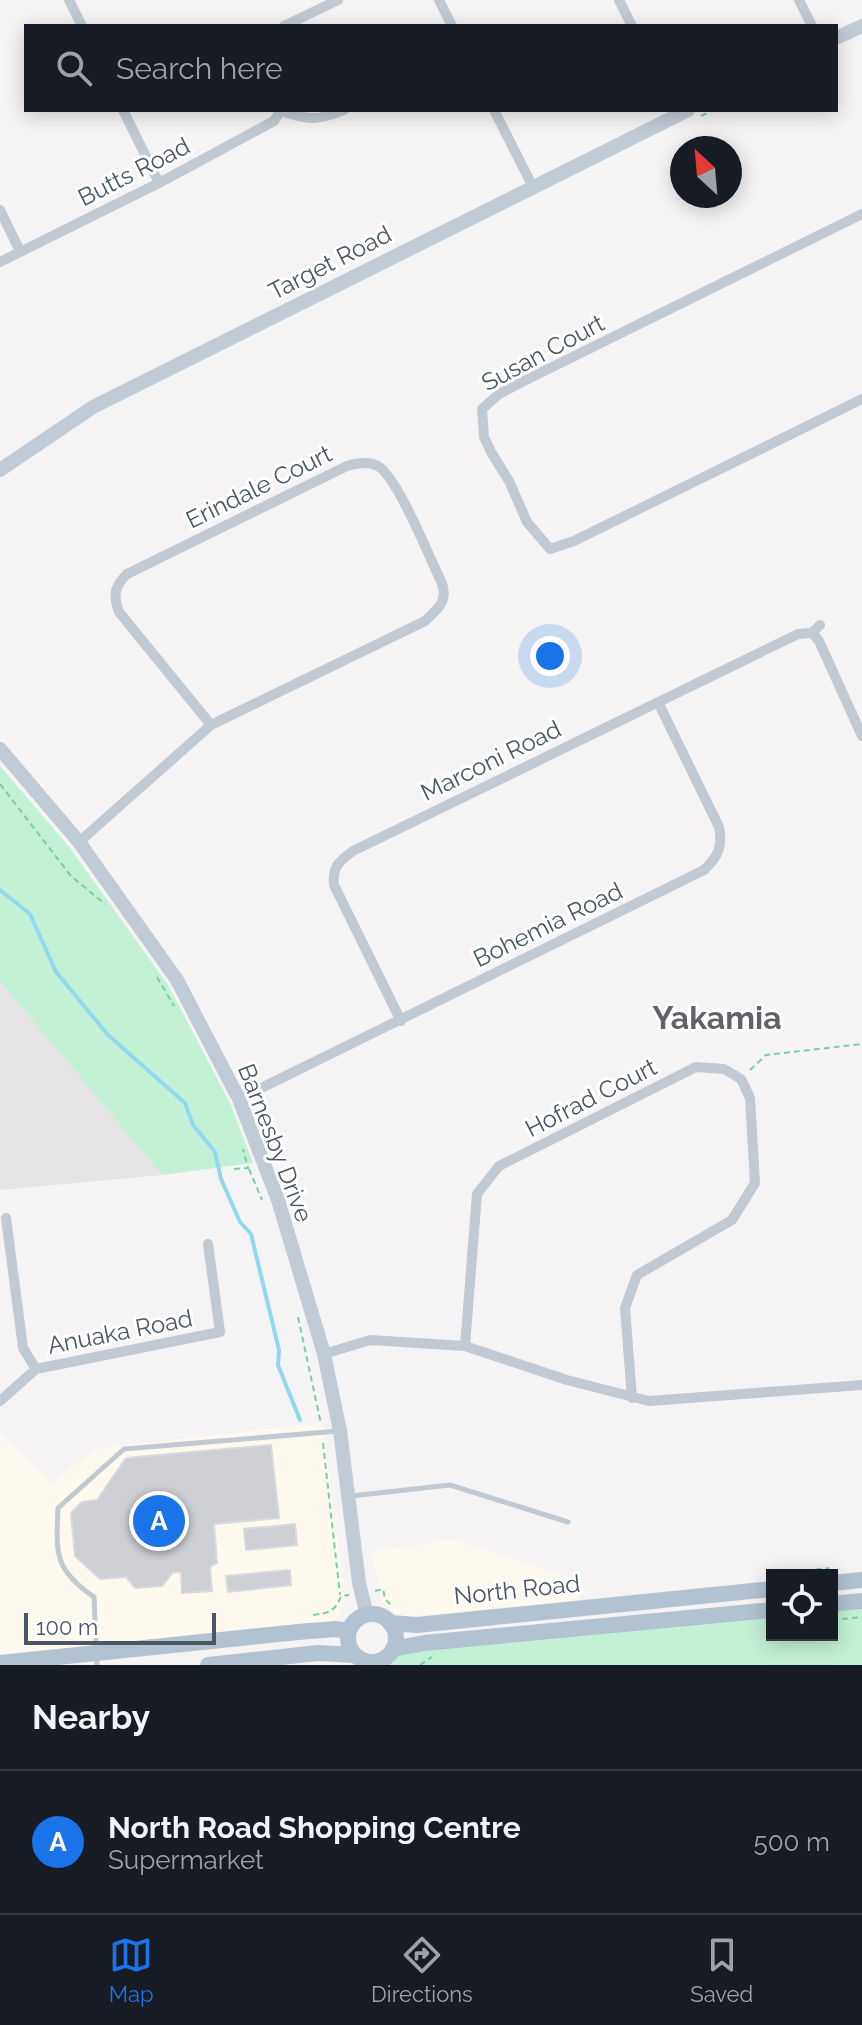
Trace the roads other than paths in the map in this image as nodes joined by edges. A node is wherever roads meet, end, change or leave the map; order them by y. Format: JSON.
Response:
{"nodes":[{"id":1,"x":69,"y":0,"type":"edge"},
{"id":2,"x":338,"y":0,"type":"edge"},
{"id":3,"x":439,"y":0,"type":"edge"},
{"id":4,"x":619,"y":0,"type":"edge"},
{"id":5,"x":799,"y":0,"type":"edge"},
{"id":6,"x":81,"y":24,"type":"edge"},
{"id":7,"x":288,"y":24,"type":"edge"},
{"id":8,"x":451,"y":24,"type":"edge"},
{"id":9,"x":631,"y":24,"type":"edge"},
{"id":10,"x":811,"y":24,"type":"edge"},
{"id":11,"x":862,"y":26,"type":"edge"},
{"id":12,"x":838,"y":37,"type":"edge"},
{"id":13,"x":124,"y":112,"type":"edge"},
{"id":14,"x":280,"y":112,"type":"edge"},
{"id":15,"x":286,"y":112,"type":"edge"},
{"id":16,"x":340,"y":112,"type":"edge"},
{"id":17,"x":495,"y":112,"type":"edge"},
{"id":18,"x":680,"y":112,"type":"edge"},
{"id":19,"x":159,"y":183,"type":"junction"},
{"id":20,"x":533,"y":187,"type":"junction"},
{"id":21,"x":0,"y":210,"type":"edge"},
{"id":22,"x":862,"y":214,"type":"edge"},
{"id":23,"x":20,"y":251,"type":"junction"},
{"id":24,"x":0,"y":262,"type":"edge"},
{"id":25,"x":862,"y":399,"type":"edge"},
{"id":26,"x":0,"y":470,"type":"edge"},
{"id":27,"x":658,"y":702,"type":"junction"},
{"id":28,"x":211,"y":725,"type":"junction"},
{"id":29,"x":862,"y":736,"type":"edge"},
{"id":30,"x":0,"y":749,"type":"edge"},
{"id":31,"x":79,"y":842,"type":"junction"},
{"id":32,"x":401,"y":1021,"type":"junction"},
{"id":33,"x":239,"y":1099,"type":"junction"},
{"id":34,"x":6,"y":1218,"type":"dead end"},
{"id":35,"x":208,"y":1244,"type":"dead end"},
{"id":36,"x":465,"y":1346,"type":"junction"},
{"id":37,"x":324,"y":1354,"type":"junction"},
{"id":38,"x":36,"y":1369,"type":"junction"},
{"id":39,"x":862,"y":1385,"type":"edge"},
{"id":40,"x":632,"y":1398,"type":"junction"},
{"id":41,"x":0,"y":1401,"type":"edge"},
{"id":42,"x":340,"y":1431,"type":"junction"},
{"id":43,"x":350,"y":1496,"type":"junction"},
{"id":44,"x":568,"y":1522,"type":"dead end"},
{"id":45,"x":838,"y":1577,"type":"edge"},
{"id":46,"x":862,"y":1580,"type":"edge"},
{"id":47,"x":766,"y":1583,"type":"edge"},
{"id":48,"x":650,"y":1600,"type":"junction"},
{"id":49,"x":862,"y":1601,"type":"edge"},
{"id":50,"x":838,"y":1603,"type":"edge"},
{"id":51,"x":766,"y":1611,"type":"edge"},
{"id":52,"x":367,"y":1615,"type":"junction"},
{"id":53,"x":391,"y":1615,"type":"junction"},
{"id":54,"x":652,"y":1622,"type":"junction"},
{"id":55,"x":349,"y":1631,"type":"junction"},
{"id":56,"x":249,"y":1637,"type":"junction"},
{"id":57,"x":393,"y":1649,"type":"junction"},
{"id":58,"x":355,"y":1655,"type":"junction"},
{"id":59,"x":97,"y":1659,"type":"edge"},
{"id":60,"x":251,"y":1661,"type":"junction"},
{"id":61,"x":0,"y":1663,"type":"edge"},
{"id":62,"x":376,"y":1664,"type":"edge"},
{"id":63,"x":208,"y":1665,"type":"edge"}],
"edges":[{"from":1,"to":6,"type":"street"},
{"from":2,"to":7,"type":"street"},
{"from":3,"to":8,"type":"street"},
{"from":4,"to":9,"type":"street"},
{"from":5,"to":10,"type":"street"},
{"from":11,"to":12,"type":"street"},
{"from":13,"to":19,"type":"street"},
{"from":14,"to":19,"type":"street","name":"Butts Road"},
{"from":15,"to":16,"type":"street","name":"Butts Road"},
{"from":17,"to":20,"type":"street"},
{"from":18,"to":20,"type":"street","name":"Target Road"},
{"from":19,"to":23,"type":"street","name":"Butts Road"},
{"from":20,"to":26,"type":"street","name":"Target Road"},
{"from":21,"to":23,"type":"street"},
{"from":22,"to":25,"type":"street","name":"Susan Court"},
{"from":23,"to":24,"type":"street","name":"Butts Road"},
{"from":27,"to":29,"type":"street","name":"Marconi Road"},
{"from":27,"to":32,"type":"street","name":"Bohemia Road"},
{"from":27,"to":32,"type":"street","name":"Marconi Road"},
{"from":28,"to":28,"type":"street","name":"Erindale Court"},
{"from":28,"to":31,"type":"street","name":"Erindale Court"},
{"from":30,"to":31,"type":"street","name":"Barnesby Drive"},
{"from":31,"to":33,"type":"street","name":"Barnesby Drive"},
{"from":32,"to":33,"type":"street","name":"Bohemia Road"},
{"from":33,"to":37,"type":"street","name":"Barnesby Drive"},
{"from":34,"to":38,"type":"street"},
{"from":35,"to":38,"type":"street","name":"Anuaka Road"},
{"from":36,"to":37,"type":"street"},
{"from":36,"to":40,"type":"street"},
{"from":36,"to":40,"type":"street","name":"Hofrad Court"},
{"from":37,"to":42,"type":"street","name":"Barnesby Drive"},
{"from":38,"to":41,"type":"street","name":"Anuaka Road"},
{"from":39,"to":40,"type":"street"},
{"from":42,"to":43,"type":"street","name":"Barnesby Drive"},
{"from":42,"to":59,"type":"lane"},
{"from":43,"to":44,"type":"lane"},
{"from":43,"to":52,"type":"street","name":"Barnesby Drive"},
{"from":45,"to":46,"type":"main road"},
{"from":47,"to":48,"type":"main road","name":"North Road"},
{"from":48,"to":53,"type":"main road","name":"North Road"},
{"from":48,"to":54,"type":"street"},
{"from":49,"to":50,"type":"main road"},
{"from":51,"to":54,"type":"main road","name":"North Road"},
{"from":52,"to":53,"type":"main road"},
{"from":52,"to":55,"type":"main road"},
{"from":53,"to":57,"type":"main road"},
{"from":54,"to":57,"type":"main road","name":"North Road"},
{"from":55,"to":56,"type":"main road"},
{"from":55,"to":58,"type":"main road"},
{"from":56,"to":59,"type":"main road"},
{"from":56,"to":60,"type":"lane"},
{"from":57,"to":62,"type":"main road"},
{"from":58,"to":60,"type":"main road"},
{"from":58,"to":62,"type":"main road"},
{"from":59,"to":61,"type":"main road"},
{"from":60,"to":63,"type":"main road"}]}
